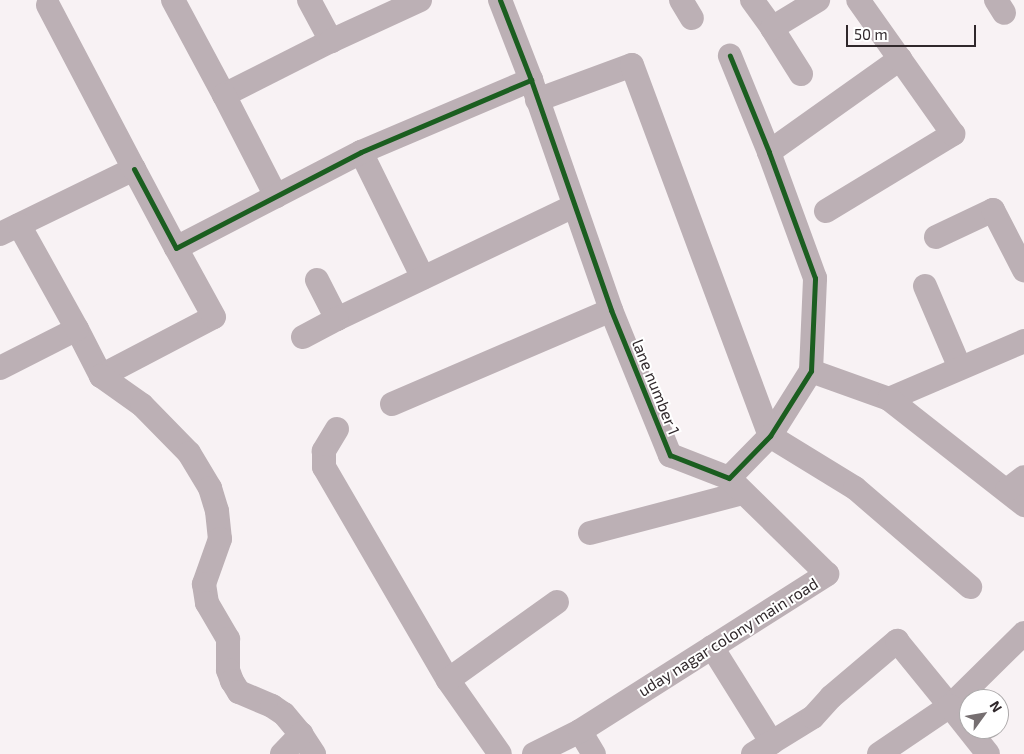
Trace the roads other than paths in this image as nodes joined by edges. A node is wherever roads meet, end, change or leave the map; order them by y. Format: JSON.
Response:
{"nodes":[{"id":1,"x":173,"y":0,"type":"edge"},
{"id":2,"x":309,"y":0,"type":"edge"},
{"id":3,"x":420,"y":0,"type":"edge"},
{"id":4,"x":500,"y":0,"type":"edge"},
{"id":5,"x":752,"y":0,"type":"edge"},
{"id":6,"x":818,"y":0,"type":"edge"},
{"id":7,"x":858,"y":0,"type":"edge"},
{"id":8,"x":51,"y":2,"type":"edge"},
{"id":9,"x":772,"y":28,"type":"junction"},
{"id":10,"x":331,"y":40,"type":"junction"},
{"id":11,"x":730,"y":56,"type":"dead end"},
{"id":12,"x":900,"y":59,"type":"junction"},
{"id":13,"x":801,"y":74,"type":"dead end"},
{"id":14,"x":534,"y":90,"type":"junction"},
{"id":15,"x":224,"y":95,"type":"junction"},
{"id":16,"x":361,"y":152,"type":"junction"},
{"id":17,"x":769,"y":152,"type":"junction"},
{"id":18,"x":134,"y":170,"type":"junction"},
{"id":19,"x":276,"y":196,"type":"junction"},
{"id":20,"x":574,"y":206,"type":"junction"},
{"id":21,"x":826,"y":211,"type":"dead end"},
{"id":22,"x":10,"y":230,"type":"edge"},
{"id":23,"x":936,"y":237,"type":"dead end"},
{"id":24,"x":176,"y":248,"type":"junction"},
{"id":25,"x":1024,"y":270,"type":"edge"},
{"id":26,"x":423,"y":278,"type":"junction"},
{"id":27,"x":317,"y":280,"type":"dead end"},
{"id":28,"x":925,"y":286,"type":"dead end"},
{"id":29,"x":611,"y":310,"type":"junction"},
{"id":30,"x":337,"y":319,"type":"junction"},
{"id":31,"x":77,"y":329,"type":"junction"},
{"id":32,"x":303,"y":337,"type":"dead end"},
{"id":33,"x":1024,"y":341,"type":"edge"},
{"id":34,"x":0,"y":368,"type":"edge"},
{"id":35,"x":960,"y":368,"type":"junction"},
{"id":36,"x":811,"y":371,"type":"junction"},
{"id":37,"x":101,"y":376,"type":"junction"},
{"id":38,"x":889,"y":399,"type":"junction"},
{"id":39,"x":392,"y":404,"type":"dead end"},
{"id":40,"x":337,"y":429,"type":"dead end"},
{"id":41,"x":770,"y":436,"type":"junction"},
{"id":42,"x":736,"y":485,"type":"junction"},
{"id":43,"x":1018,"y":491,"type":"edge"},
{"id":44,"x":590,"y":533,"type":"dead end"},
{"id":45,"x":970,"y":587,"type":"dead end"},
{"id":46,"x":557,"y":602,"type":"dead end"},
{"id":47,"x":1024,"y":633,"type":"edge"},
{"id":48,"x":712,"y":647,"type":"junction"},
{"id":49,"x":448,"y":680,"type":"junction"},
{"id":50,"x":950,"y":706,"type":"junction"},
{"id":51,"x":580,"y":730,"type":"junction"},
{"id":52,"x":301,"y":734,"type":"junction"},
{"id":53,"x":762,"y":748,"type":"edge"},
{"id":54,"x":282,"y":754,"type":"edge"},
{"id":55,"x":314,"y":754,"type":"edge"},
{"id":56,"x":500,"y":754,"type":"edge"},
{"id":57,"x":534,"y":754,"type":"edge"},
{"id":58,"x":594,"y":754,"type":"edge"},
{"id":59,"x":879,"y":754,"type":"edge"},
{"id":60,"x":988,"y":754,"type":"edge"}],
"edges":[{"from":1,"to":15,"type":"street"},
{"from":2,"to":10,"type":"street"},
{"from":3,"to":10,"type":"street"},
{"from":4,"to":14,"type":"street","name":"lane number 1"},
{"from":5,"to":9,"type":"street"},
{"from":6,"to":9,"type":"street"},
{"from":7,"to":12,"type":"street"},
{"from":8,"to":18,"type":"street"},
{"from":9,"to":13,"type":"street"},
{"from":10,"to":15,"type":"street"},
{"from":11,"to":17,"type":"street"},
{"from":12,"to":17,"type":"street"},
{"from":12,"to":21,"type":"street"},
{"from":14,"to":16,"type":"street"},
{"from":14,"to":20,"type":"street","name":"lane number 1"},
{"from":14,"to":41,"type":"street"},
{"from":15,"to":19,"type":"street"},
{"from":16,"to":19,"type":"street"},
{"from":16,"to":26,"type":"street"},
{"from":17,"to":36,"type":"street"},
{"from":18,"to":22,"type":"street"},
{"from":18,"to":24,"type":"street"},
{"from":19,"to":24,"type":"street"},
{"from":20,"to":26,"type":"street"},
{"from":20,"to":29,"type":"street","name":"lane number 1"},
{"from":22,"to":31,"type":"street"},
{"from":23,"to":25,"type":"street"},
{"from":24,"to":37,"type":"street"},
{"from":26,"to":30,"type":"street"},
{"from":27,"to":30,"type":"street"},
{"from":28,"to":35,"type":"street"},
{"from":29,"to":39,"type":"street"},
{"from":29,"to":42,"type":"street","name":"lane number 1"},
{"from":30,"to":32,"type":"street"},
{"from":31,"to":34,"type":"street"},
{"from":31,"to":37,"type":"street"},
{"from":33,"to":35,"type":"street"},
{"from":35,"to":38,"type":"street"},
{"from":36,"to":38,"type":"street"},
{"from":36,"to":41,"type":"street"},
{"from":37,"to":52,"type":"street"},
{"from":38,"to":43,"type":"street"},
{"from":40,"to":49,"type":"street"},
{"from":41,"to":42,"type":"street"},
{"from":41,"to":45,"type":"street"},
{"from":42,"to":44,"type":"street"},
{"from":42,"to":48,"type":"street","name":"uday nagar colony main road"},
{"from":46,"to":49,"type":"street"},
{"from":47,"to":50,"type":"street"},
{"from":48,"to":51,"type":"street","name":"uday nagar colony main road"},
{"from":48,"to":53,"type":"street"},
{"from":49,"to":56,"type":"street"},
{"from":50,"to":53,"type":"street"},
{"from":50,"to":59,"type":"street"},
{"from":50,"to":60,"type":"street"},
{"from":51,"to":57,"type":"street","name":"uday nagar colony main road"},
{"from":51,"to":58,"type":"street"},
{"from":52,"to":54,"type":"street"},
{"from":52,"to":55,"type":"street"}]}
